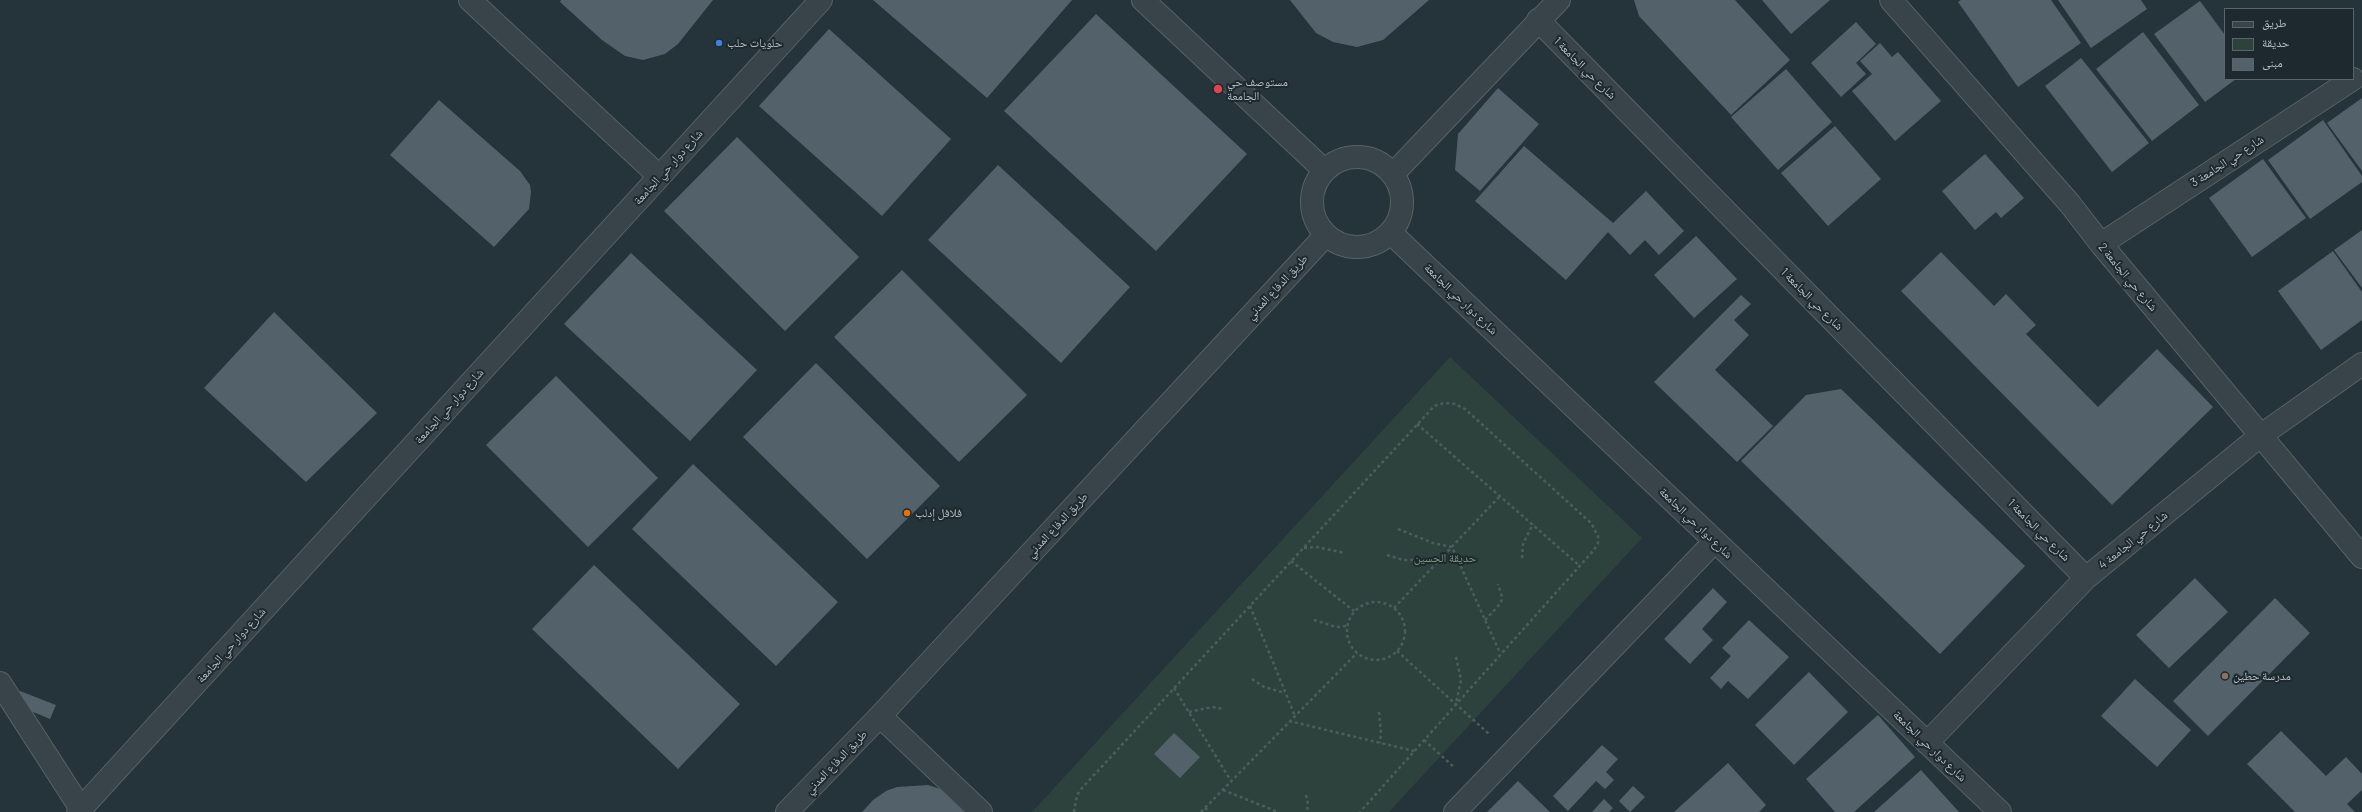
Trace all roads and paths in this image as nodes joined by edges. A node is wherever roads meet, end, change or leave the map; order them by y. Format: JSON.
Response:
{"nodes":[{"id":1,"x":470,"y":0,"type":"edge"},
{"id":2,"x":820,"y":0,"type":"edge"},
{"id":3,"x":1143,"y":0,"type":"edge"},
{"id":4,"x":1558,"y":0,"type":"edge"},
{"id":5,"x":1891,"y":0,"type":"edge"},
{"id":6,"x":1538,"y":20,"type":"junction"},
{"id":7,"x":2351,"y":80,"type":"edge"},
{"id":8,"x":1324,"y":170,"type":"junction"},
{"id":9,"x":1394,"y":173,"type":"junction"},
{"id":10,"x":659,"y":176,"type":"junction"},
{"id":11,"x":1391,"y":233,"type":"junction"},
{"id":12,"x":1325,"y":236,"type":"junction"},
{"id":13,"x":2101,"y":244,"type":"junction"},
{"id":14,"x":2362,"y":364,"type":"edge"},
{"id":15,"x":1417,"y":424,"type":"junction"},
{"id":16,"x":2260,"y":436,"type":"junction"},
{"id":17,"x":1500,"y":496,"type":"junction"},
{"id":18,"x":1533,"y":524,"type":"junction"},
{"id":19,"x":1398,"y":529,"type":"dead end"},
{"id":20,"x":1715,"y":541,"type":"junction"},
{"id":21,"x":1452,"y":547,"type":"junction"},
{"id":22,"x":1303,"y":548,"type":"junction"},
{"id":23,"x":1345,"y":553,"type":"dead end"},
{"id":24,"x":1388,"y":555,"type":"dead end"},
{"id":25,"x":2362,"y":557,"type":"edge"},
{"id":26,"x":1522,"y":558,"type":"dead end"},
{"id":27,"x":1439,"y":560,"type":"junction"},
{"id":28,"x":1291,"y":561,"type":"junction"},
{"id":29,"x":1580,"y":566,"type":"junction"},
{"id":30,"x":2086,"y":578,"type":"junction"},
{"id":31,"x":1498,"y":584,"type":"dead end"},
{"id":32,"x":1250,"y":606,"type":"junction"},
{"id":33,"x":1394,"y":608,"type":"junction"},
{"id":34,"x":1354,"y":611,"type":"junction"},
{"id":35,"x":1314,"y":620,"type":"dead end"},
{"id":36,"x":1485,"y":620,"type":"junction"},
{"id":37,"x":1347,"y":626,"type":"junction"},
{"id":38,"x":1397,"y":651,"type":"junction"},
{"id":39,"x":1357,"y":653,"type":"junction"},
{"id":40,"x":1500,"y":653,"type":"junction"},
{"id":41,"x":1456,"y":657,"type":"dead end"},
{"id":42,"x":1252,"y":679,"type":"dead end"},
{"id":43,"x":0,"y":683,"type":"edge"},
{"id":44,"x":1174,"y":688,"type":"junction"},
{"id":45,"x":1285,"y":693,"type":"junction"},
{"id":46,"x":1456,"y":704,"type":"junction"},
{"id":47,"x":1224,"y":709,"type":"dead end"},
{"id":48,"x":1189,"y":712,"type":"junction"},
{"id":49,"x":1379,"y":712,"type":"dead end"},
{"id":50,"x":880,"y":716,"type":"junction"},
{"id":51,"x":1295,"y":716,"type":"junction"},
{"id":52,"x":1289,"y":721,"type":"junction"},
{"id":53,"x":1424,"y":740,"type":"junction"},
{"id":54,"x":1380,"y":743,"type":"junction"},
{"id":55,"x":1927,"y":743,"type":"junction"},
{"id":56,"x":1414,"y":751,"type":"junction"},
{"id":57,"x":1511,"y":753,"type":"junction"},
{"id":58,"x":1231,"y":781,"type":"junction"},
{"id":59,"x":1478,"y":788,"type":"junction"},
{"id":60,"x":1223,"y":790,"type":"junction"},
{"id":61,"x":1306,"y":795,"type":"dead end"},
{"id":62,"x":1205,"y":808,"type":"junction"},
{"id":63,"x":81,"y":811,"type":"edge"},
{"id":64,"x":787,"y":812,"type":"edge"},
{"id":65,"x":981,"y":812,"type":"edge"},
{"id":66,"x":1074,"y":812,"type":"edge"},
{"id":67,"x":1201,"y":812,"type":"edge"},
{"id":68,"x":1210,"y":812,"type":"edge"},
{"id":69,"x":1278,"y":812,"type":"edge"},
{"id":70,"x":1307,"y":812,"type":"edge"},
{"id":71,"x":1360,"y":812,"type":"edge"},
{"id":72,"x":1455,"y":812,"type":"edge"},
{"id":73,"x":2000,"y":812,"type":"edge"}],
"edges":[{"from":1,"to":10,"type":"street"},
{"from":2,"to":10,"type":"street","name":"شارع دوار حي الجامعة"},
{"from":3,"to":8,"type":"street"},
{"from":4,"to":6,"type":"street"},
{"from":5,"to":13,"type":"street","name":"شارع حي الجامعة 2"},
{"from":6,"to":9,"type":"street"},
{"from":6,"to":30,"type":"street","name":"شارع حي الجامعة 1"},
{"from":7,"to":13,"type":"street","name":"شارع حي الجامعة 3"},
{"from":8,"to":9,"type":"street"},
{"from":8,"to":12,"type":"street"},
{"from":9,"to":11,"type":"street"},
{"from":10,"to":63,"type":"street","name":"شارع دوار حي الجامعة"},
{"from":11,"to":12,"type":"street"},
{"from":11,"to":20,"type":"street","name":"شارع دوار حي الجامعة"},
{"from":12,"to":50,"type":"street","name":"طريق الدفاع المدني"},
{"from":13,"to":16,"type":"street","name":"شارع حي الجامعة 2"},
{"from":14,"to":16,"type":"street","name":"شارع حي الجامعة 4"},
{"from":15,"to":17,"type":"path"},
{"from":15,"to":22,"type":"path"},
{"from":15,"to":29,"type":"path"},
{"from":16,"to":25,"type":"street","name":"شارع حي الجامعة 2"},
{"from":16,"to":30,"type":"street","name":"شارع حي الجامعة 4"},
{"from":17,"to":18,"type":"path"},
{"from":17,"to":21,"type":"path"},
{"from":18,"to":26,"type":"path"},
{"from":18,"to":29,"type":"path"},
{"from":19,"to":21,"type":"path"},
{"from":20,"to":55,"type":"street","name":"شارع دوار حي الجامعة"},
{"from":20,"to":57,"type":"street"},
{"from":21,"to":27,"type":"path"},
{"from":21,"to":36,"type":"path"},
{"from":22,"to":23,"type":"path"},
{"from":22,"to":28,"type":"path"},
{"from":24,"to":27,"type":"path"},
{"from":27,"to":33,"type":"path"},
{"from":28,"to":32,"type":"path"},
{"from":28,"to":34,"type":"path"},
{"from":29,"to":40,"type":"path"},
{"from":30,"to":55,"type":"street","name":"شارع حي الجامعة 4"},
{"from":31,"to":36,"type":"path"},
{"from":32,"to":44,"type":"path"},
{"from":32,"to":45,"type":"path"},
{"from":33,"to":34,"type":"path"},
{"from":33,"to":38,"type":"path"},
{"from":34,"to":37,"type":"path"},
{"from":35,"to":37,"type":"path"},
{"from":36,"to":40,"type":"path"},
{"from":37,"to":39,"type":"path"},
{"from":38,"to":39,"type":"path"},
{"from":38,"to":46,"type":"path"},
{"from":39,"to":51,"type":"path"},
{"from":40,"to":46,"type":"path"},
{"from":41,"to":46,"type":"path"},
{"from":42,"to":45,"type":"path"},
{"from":43,"to":63,"type":"street"},
{"from":44,"to":48,"type":"path"},
{"from":44,"to":66,"type":"path"},
{"from":45,"to":51,"type":"path"},
{"from":46,"to":53,"type":"path"},
{"from":46,"to":57,"type":"path"},
{"from":47,"to":48,"type":"path"},
{"from":48,"to":58,"type":"path"},
{"from":49,"to":54,"type":"path"},
{"from":50,"to":64,"type":"street","name":"طريق الدفاع المدني"},
{"from":50,"to":65,"type":"street"},
{"from":51,"to":52,"type":"path"},
{"from":52,"to":54,"type":"path"},
{"from":52,"to":58,"type":"path"},
{"from":53,"to":56,"type":"path"},
{"from":53,"to":59,"type":"path"},
{"from":54,"to":56,"type":"path"},
{"from":55,"to":73,"type":"street","name":"شارع دوار حي الجامعة"},
{"from":56,"to":71,"type":"path"},
{"from":57,"to":59,"type":"street"},
{"from":58,"to":60,"type":"path"},
{"from":59,"to":72,"type":"street"},
{"from":60,"to":62,"type":"path"},
{"from":60,"to":69,"type":"path"},
{"from":61,"to":70,"type":"path"},
{"from":62,"to":67,"type":"path"},
{"from":62,"to":68,"type":"path"}]}
